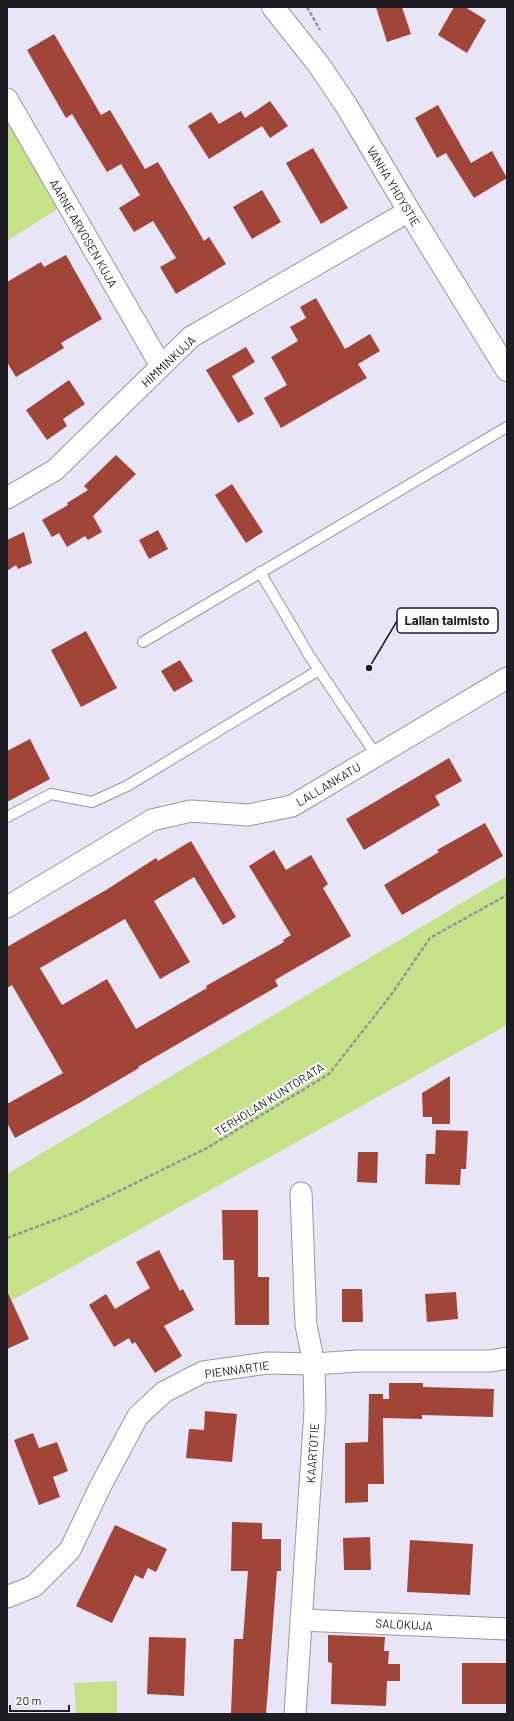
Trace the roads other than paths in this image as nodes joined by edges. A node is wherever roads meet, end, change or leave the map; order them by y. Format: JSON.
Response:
{"nodes":[{"id":1,"x":273,"y":7,"type":"edge"},
{"id":2,"x":7,"y":99,"type":"edge"},
{"id":3,"x":409,"y":211,"type":"junction"},
{"id":4,"x":161,"y":366,"type":"junction"},
{"id":5,"x":507,"y":370,"type":"edge"},
{"id":6,"x":507,"y":427,"type":"edge"},
{"id":7,"x":7,"y":498,"type":"edge"},
{"id":8,"x":260,"y":572,"type":"junction"},
{"id":9,"x":143,"y":642,"type":"dead end"},
{"id":10,"x":319,"y":670,"type":"junction"},
{"id":11,"x":507,"y":678,"type":"edge"},
{"id":12,"x":376,"y":755,"type":"junction"},
{"id":13,"x":7,"y":817,"type":"edge"},
{"id":14,"x":7,"y":907,"type":"edge"},
{"id":15,"x":301,"y":1193,"type":"dead end"},
{"id":16,"x":507,"y":1358,"type":"edge"},
{"id":17,"x":314,"y":1364,"type":"junction"},
{"id":18,"x":7,"y":1597,"type":"edge"},
{"id":19,"x":301,"y":1620,"type":"junction"},
{"id":20,"x":507,"y":1629,"type":"edge"},
{"id":21,"x":295,"y":1714,"type":"edge"}],
"edges":[{"from":1,"to":3,"type":"street","name":"VANHA YHDYSTIE"},
{"from":2,"to":4,"type":"street","name":"AARNE ARVOSEN KUJA"},
{"from":3,"to":4,"type":"street","name":"HIMMINKUJA"},
{"from":3,"to":5,"type":"street","name":"VANHA YHDYSTIE"},
{"from":4,"to":7,"type":"street","name":"HIMMINKUJA"},
{"from":6,"to":8,"type":"lane"},
{"from":8,"to":9,"type":"lane"},
{"from":8,"to":10,"type":"lane"},
{"from":10,"to":12,"type":"lane"},
{"from":10,"to":13,"type":"lane"},
{"from":11,"to":12,"type":"street","name":"LALLANKATU"},
{"from":12,"to":14,"type":"street","name":"LALLANKATU"},
{"from":15,"to":17,"type":"street","name":"KAARTOTIE"},
{"from":16,"to":17,"type":"street","name":"PIENNARTIE"},
{"from":17,"to":18,"type":"street","name":"PIENNARTIE"},
{"from":17,"to":19,"type":"street","name":"KAARTOTIE"},
{"from":19,"to":20,"type":"street","name":"SALOKUJA"},
{"from":19,"to":21,"type":"street","name":"KAARTOTIE"}]}
